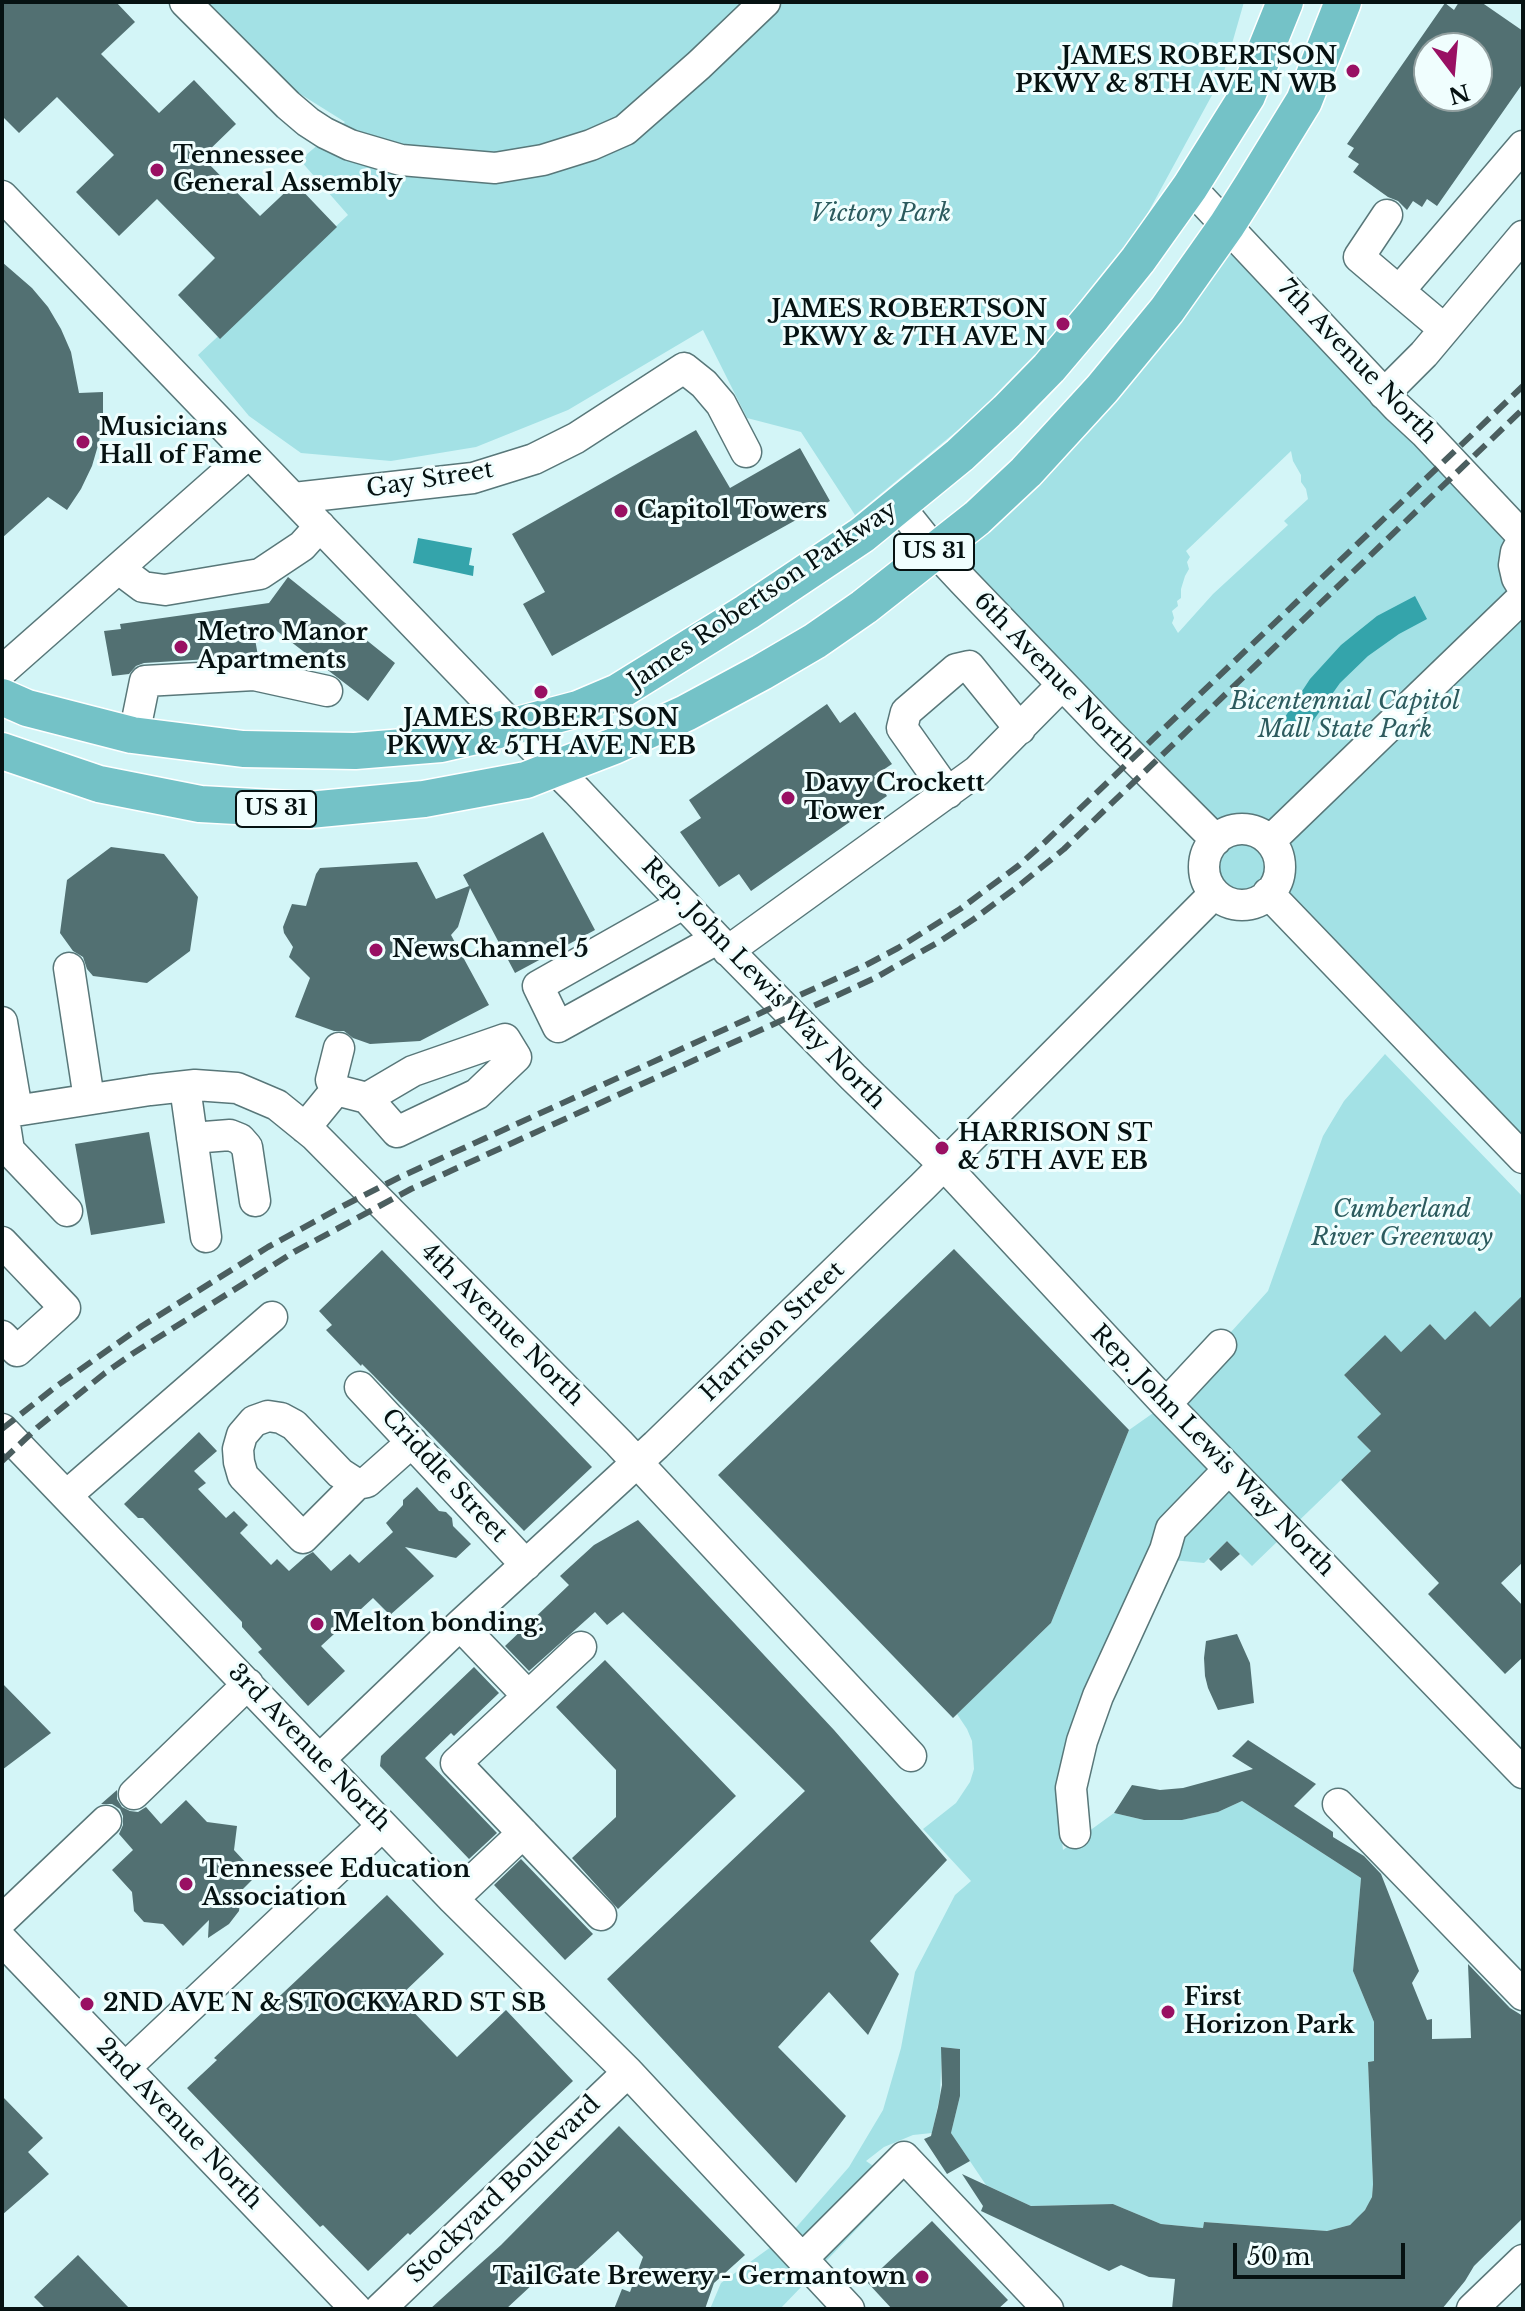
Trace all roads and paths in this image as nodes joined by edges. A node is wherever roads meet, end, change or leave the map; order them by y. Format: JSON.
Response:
{"nodes":[{"id":1,"x":185,"y":2,"type":"edge"},
{"id":2,"x":765,"y":2,"type":"edge"},
{"id":3,"x":1285,"y":2,"type":"edge"},
{"id":4,"x":1343,"y":2,"type":"edge"},
{"id":5,"x":1523,"y":146,"type":"edge"},
{"id":6,"x":1190,"y":187,"type":"junction"},
{"id":7,"x":2,"y":196,"type":"edge"},
{"id":8,"x":1387,"y":215,"type":"dead end"},
{"id":9,"x":1227,"y":225,"type":"junction"},
{"id":10,"x":1523,"y":236,"type":"edge"},
{"id":11,"x":1399,"y":291,"type":"junction"},
{"id":12,"x":1444,"y":329,"type":"junction"},
{"id":13,"x":1391,"y":401,"type":"junction"},
{"id":14,"x":746,"y":452,"type":"dead end"},
{"id":15,"x":249,"y":453,"type":"junction"},
{"id":16,"x":294,"y":498,"type":"junction"},
{"id":17,"x":899,"y":506,"type":"junction"},
{"id":18,"x":320,"y":526,"type":"junction"},
{"id":19,"x":1523,"y":538,"type":"edge"},
{"id":20,"x":935,"y":551,"type":"junction"},
{"id":21,"x":119,"y":569,"type":"junction"},
{"id":22,"x":1523,"y":588,"type":"edge"},
{"id":23,"x":1523,"y":597,"type":"edge"},
{"id":24,"x":2,"y":671,"type":"edge"},
{"id":25,"x":1062,"y":685,"type":"junction"},
{"id":26,"x":327,"y":691,"type":"dead end"},
{"id":27,"x":2,"y":697,"type":"edge"},
{"id":28,"x":513,"y":727,"type":"junction"},
{"id":29,"x":1020,"y":729,"type":"junction"},
{"id":30,"x":134,"y":735,"type":"junction"},
{"id":31,"x":2,"y":751,"type":"edge"},
{"id":32,"x":554,"y":769,"type":"junction"},
{"id":33,"x":948,"y":793,"type":"junction"},
{"id":34,"x":1216,"y":840,"type":"junction"},
{"id":35,"x":1270,"y":841,"type":"junction"},
{"id":36,"x":1268,"y":893,"type":"junction"},
{"id":37,"x":1214,"y":894,"type":"junction"},
{"id":38,"x":683,"y":904,"type":"junction"},
{"id":39,"x":722,"y":945,"type":"junction"},
{"id":40,"x":69,"y":968,"type":"dead end"},
{"id":41,"x":2,"y":1022,"type":"edge"},
{"id":42,"x":339,"y":1048,"type":"dead end"},
{"id":43,"x":185,"y":1087,"type":"junction"},
{"id":44,"x":336,"y":1090,"type":"junction"},
{"id":45,"x":367,"y":1098,"type":"dead end"},
{"id":46,"x":89,"y":1099,"type":"junction"},
{"id":47,"x":7,"y":1112,"type":"edge"},
{"id":48,"x":305,"y":1128,"type":"junction"},
{"id":49,"x":192,"y":1138,"type":"junction"},
{"id":50,"x":1523,"y":1158,"type":"edge"},
{"id":51,"x":944,"y":1165,"type":"junction"},
{"id":52,"x":255,"y":1201,"type":"dead end"},
{"id":53,"x":67,"y":1211,"type":"dead end"},
{"id":54,"x":206,"y":1237,"type":"dead end"},
{"id":55,"x":2,"y":1242,"type":"edge"},
{"id":56,"x":272,"y":1317,"type":"dead end"},
{"id":57,"x":2,"y":1336,"type":"edge"},
{"id":58,"x":1221,"y":1345,"type":"dead end"},
{"id":59,"x":360,"y":1387,"type":"dead end"},
{"id":60,"x":1166,"y":1404,"type":"junction"},
{"id":61,"x":2,"y":1429,"type":"edge"},
{"id":62,"x":412,"y":1442,"type":"junction"},
{"id":63,"x":637,"y":1463,"type":"junction"},
{"id":64,"x":1229,"y":1469,"type":"junction"},
{"id":65,"x":357,"y":1484,"type":"dead end"},
{"id":66,"x":67,"y":1495,"type":"junction"},
{"id":67,"x":526,"y":1565,"type":"junction"},
{"id":68,"x":460,"y":1625,"type":"junction"},
{"id":69,"x":581,"y":1647,"type":"dead end"},
{"id":70,"x":248,"y":1684,"type":"junction"},
{"id":71,"x":528,"y":1696,"type":"junction"},
{"id":72,"x":911,"y":1756,"type":"dead end"},
{"id":73,"x":320,"y":1759,"type":"junction"},
{"id":74,"x":1522,"y":1770,"type":"edge"},
{"id":75,"x":134,"y":1794,"type":"dead end"},
{"id":76,"x":1338,"y":1804,"type":"dead end"},
{"id":77,"x":106,"y":1821,"type":"dead end"},
{"id":78,"x":382,"y":1826,"type":"junction"},
{"id":79,"x":523,"y":1833,"type":"junction"},
{"id":80,"x":1075,"y":1833,"type":"dead end"},
{"id":81,"x":453,"y":1899,"type":"junction"},
{"id":82,"x":601,"y":1915,"type":"dead end"},
{"id":83,"x":2,"y":1920,"type":"edge"},
{"id":84,"x":2,"y":1940,"type":"edge"},
{"id":85,"x":1523,"y":1995,"type":"edge"},
{"id":86,"x":125,"y":2068,"type":"junction"},
{"id":87,"x":628,"y":2072,"type":"junction"},
{"id":88,"x":802,"y":2259,"type":"junction"},
{"id":89,"x":1523,"y":2260,"type":"edge"},
{"id":90,"x":356,"y":2309,"type":"edge"},
{"id":91,"x":380,"y":2309,"type":"edge"},
{"id":92,"x":849,"y":2309,"type":"edge"},
{"id":93,"x":1048,"y":2309,"type":"edge"},
{"id":94,"x":1472,"y":2309,"type":"edge"}],
"edges":[{"from":1,"to":2,"type":"street"},
{"from":3,"to":6,"type":"main road","name":"James Robertson Parkway","number":"US 31"},
{"from":4,"to":9,"type":"main road","name":"James Robertson Parkway","number":"US 31"},
{"from":5,"to":11,"type":"street"},
{"from":6,"to":9,"type":"street","name":"7th Avenue North"},
{"from":6,"to":17,"type":"main road","name":"James Robertson Parkway","number":"US 31"},
{"from":7,"to":15,"type":"street","name":"Rep. John Lewis Way North"},
{"from":8,"to":11,"type":"street"},
{"from":9,"to":13,"type":"street","name":"7th Avenue North"},
{"from":9,"to":20,"type":"main road","name":"James Robertson Parkway","number":"US 31"},
{"from":10,"to":12,"type":"street"},
{"from":11,"to":12,"type":"street"},
{"from":12,"to":13,"type":"street"},
{"from":13,"to":19,"type":"street","name":"7th Avenue North"},
{"from":14,"to":16,"type":"street","name":"Gay Street"},
{"from":15,"to":16,"type":"street","name":"Rep. John Lewis Way North"},
{"from":15,"to":21,"type":"street"},
{"from":16,"to":18,"type":"street","name":"Rep. John Lewis Way North"},
{"from":17,"to":20,"type":"street","name":"6th Avenue North"},
{"from":17,"to":28,"type":"main road","name":"James Robertson Parkway","number":"US 31"},
{"from":18,"to":21,"type":"street"},
{"from":18,"to":28,"type":"street","name":"Rep. John Lewis Way North"},
{"from":19,"to":22,"type":"street"},
{"from":20,"to":25,"type":"street","name":"6th Avenue North"},
{"from":20,"to":32,"type":"main road","name":"James Robertson Parkway","number":"US 31"},
{"from":21,"to":24,"type":"street"},
{"from":23,"to":35,"type":"street"},
{"from":25,"to":29,"type":"street"},
{"from":25,"to":34,"type":"street","name":"6th Avenue North"},
{"from":26,"to":30,"type":"street"},
{"from":27,"to":30,"type":"main road","name":"James Robertson Parkway","number":"US 31"},
{"from":28,"to":30,"type":"main road","name":"James Robertson Parkway","number":"US 31"},
{"from":28,"to":32,"type":"street","name":"Rep. John Lewis Way North"},
{"from":29,"to":33,"type":"street"},
{"from":29,"to":33,"type":"street"},
{"from":31,"to":32,"type":"main road","name":"James Robertson Parkway","number":"US 31"},
{"from":32,"to":38,"type":"street","name":"Rep. John Lewis Way North"},
{"from":33,"to":39,"type":"street"},
{"from":34,"to":35,"type":"street"},
{"from":34,"to":37,"type":"street"},
{"from":35,"to":36,"type":"street"},
{"from":36,"to":37,"type":"street"},
{"from":36,"to":50,"type":"street"},
{"from":37,"to":51,"type":"street","name":"Harrison Street"},
{"from":38,"to":39,"type":"street","name":"Rep. John Lewis Way North"},
{"from":38,"to":39,"type":"street"},
{"from":39,"to":51,"type":"street","name":"Rep. John Lewis Way North"},
{"from":40,"to":46,"type":"street"},
{"from":41,"to":47,"type":"street"},
{"from":42,"to":44,"type":"street"},
{"from":43,"to":46,"type":"street","name":"4th Avenue North"},
{"from":43,"to":48,"type":"street","name":"4th Avenue North"},
{"from":43,"to":49,"type":"street"},
{"from":44,"to":45,"type":"street"},
{"from":44,"to":48,"type":"street"},
{"from":46,"to":47,"type":"street","name":"4th Avenue North"},
{"from":47,"to":53,"type":"street"},
{"from":48,"to":63,"type":"street","name":"4th Avenue North"},
{"from":49,"to":52,"type":"street"},
{"from":49,"to":54,"type":"street"},
{"from":51,"to":60,"type":"street","name":"Rep. John Lewis Way North"},
{"from":51,"to":63,"type":"street","name":"Harrison Street"},
{"from":55,"to":57,"type":"street"},
{"from":56,"to":66,"type":"street"},
{"from":58,"to":60,"type":"street"},
{"from":59,"to":62,"type":"street","name":"Criddle Street"},
{"from":60,"to":64,"type":"street","name":"Rep. John Lewis Way North"},
{"from":61,"to":66,"type":"street","name":"3rd Avenue North"},
{"from":62,"to":65,"type":"street"},
{"from":62,"to":67,"type":"street","name":"Criddle Street"},
{"from":63,"to":67,"type":"street","name":"Harrison Street"},
{"from":63,"to":72,"type":"street","name":"4th Avenue North"},
{"from":64,"to":74,"type":"street","name":"Rep. John Lewis Way North"},
{"from":64,"to":80,"type":"street"},
{"from":66,"to":70,"type":"street","name":"3rd Avenue North"},
{"from":67,"to":68,"type":"street","name":"Harrison Street"},
{"from":68,"to":71,"type":"street"},
{"from":68,"to":73,"type":"street","name":"Harrison Street"},
{"from":69,"to":71,"type":"street"},
{"from":70,"to":73,"type":"street","name":"3rd Avenue North"},
{"from":70,"to":75,"type":"street"},
{"from":71,"to":79,"type":"street"},
{"from":73,"to":78,"type":"street","name":"3rd Avenue North"},
{"from":76,"to":85,"type":"street"},
{"from":77,"to":83,"type":"street"},
{"from":78,"to":81,"type":"street","name":"3rd Avenue North"},
{"from":78,"to":86,"type":"street"},
{"from":79,"to":81,"type":"street"},
{"from":79,"to":82,"type":"street"},
{"from":81,"to":87,"type":"street","name":"3rd Avenue North"},
{"from":84,"to":86,"type":"street","name":"2nd Avenue North"},
{"from":86,"to":90,"type":"street","name":"2nd Avenue North"},
{"from":87,"to":88,"type":"street","name":"3rd Avenue North"},
{"from":87,"to":91,"type":"street","name":"Stockyard Boulevard"},
{"from":88,"to":92,"type":"street","name":"3rd Avenue North"},
{"from":88,"to":93,"type":"street"},
{"from":89,"to":94,"type":"street"}]}
